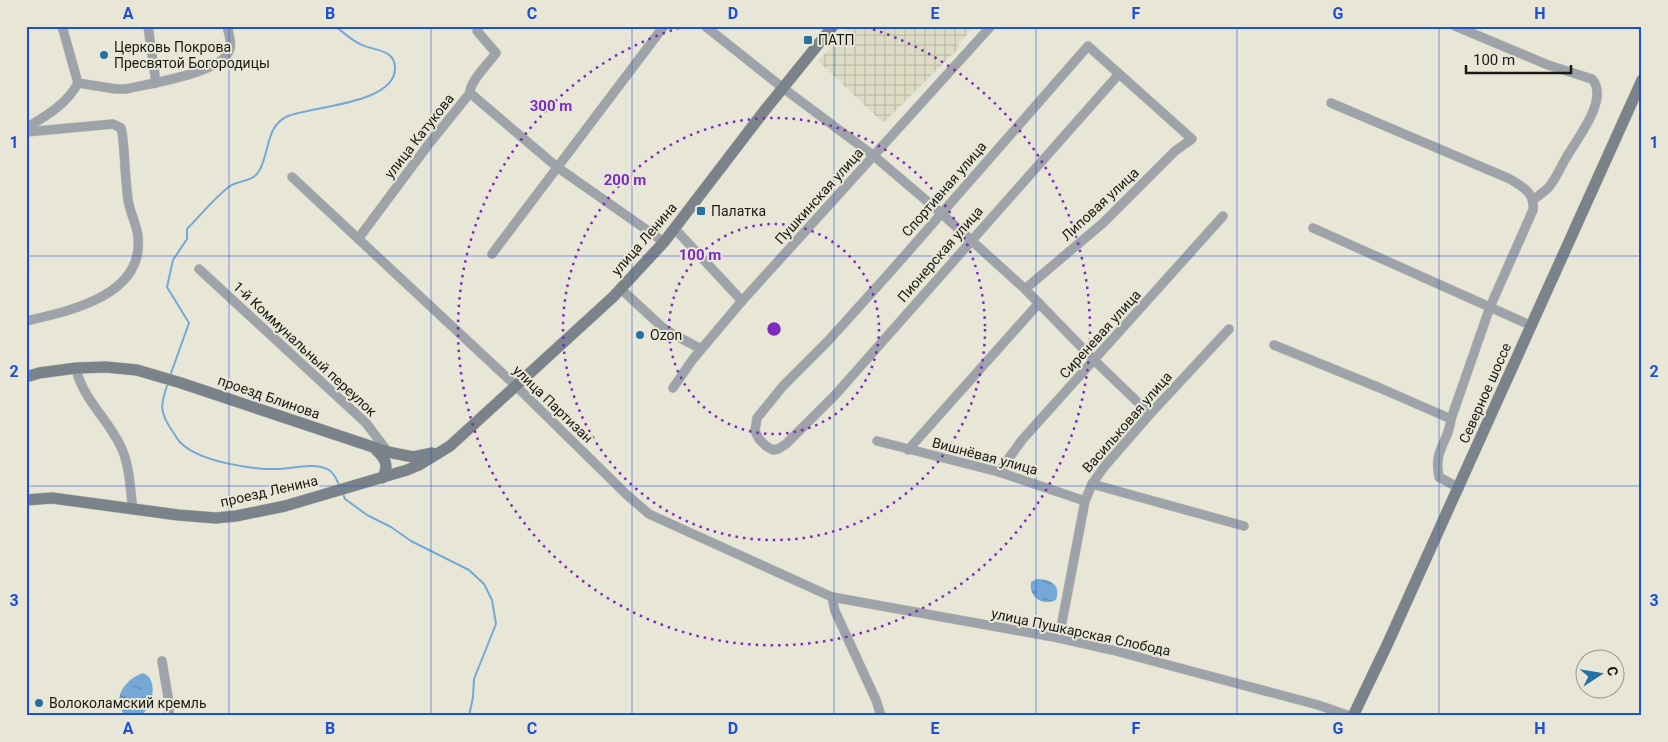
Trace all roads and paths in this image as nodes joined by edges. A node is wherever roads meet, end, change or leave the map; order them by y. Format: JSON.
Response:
{"nodes":[{"id":1,"x":62,"y":26,"type":"edge"},
{"id":2,"x":148,"y":26,"type":"edge"},
{"id":3,"x":227,"y":26,"type":"edge"},
{"id":4,"x":479,"y":26,"type":"edge"},
{"id":5,"x":664,"y":26,"type":"edge"},
{"id":6,"x":705,"y":26,"type":"edge"},
{"id":7,"x":833,"y":26,"type":"edge"},
{"id":8,"x":991,"y":26,"type":"edge"},
{"id":9,"x":1455,"y":26,"type":"edge"},
{"id":10,"x":1119,"y":74,"type":"junction"},
{"id":11,"x":1642,"y":80,"type":"edge"},
{"id":12,"x":78,"y":83,"type":"junction"},
{"id":13,"x":156,"y":83,"type":"junction"},
{"id":14,"x":783,"y":88,"type":"junction"},
{"id":15,"x":470,"y":93,"type":"junction"},
{"id":16,"x":1331,"y":103,"type":"dead end"},
{"id":17,"x":26,"y":128,"type":"edge"},
{"id":18,"x":26,"y":132,"type":"edge"},
{"id":19,"x":1192,"y":139,"type":"joint"},
{"id":20,"x":874,"y":156,"type":"junction"},
{"id":21,"x":557,"y":167,"type":"junction"},
{"id":22,"x":292,"y":177,"type":"dead end"},
{"id":23,"x":1533,"y":200,"type":"junction"},
{"id":24,"x":942,"y":213,"type":"junction"},
{"id":25,"x":1223,"y":216,"type":"dead end"},
{"id":26,"x":1313,"y":228,"type":"dead end"},
{"id":27,"x":674,"y":229,"type":"junction"},
{"id":28,"x":358,"y":239,"type":"junction"},
{"id":29,"x":972,"y":240,"type":"junction"},
{"id":30,"x":664,"y":242,"type":"junction"},
{"id":31,"x":492,"y":254,"type":"dead end"},
{"id":32,"x":199,"y":268,"type":"dead end"},
{"id":33,"x":621,"y":289,"type":"junction"},
{"id":34,"x":1026,"y":289,"type":"junction"},
{"id":35,"x":742,"y":301,"type":"junction"},
{"id":36,"x":1040,"y":303,"type":"junction"},
{"id":37,"x":1490,"y":307,"type":"junction"},
{"id":38,"x":26,"y":321,"type":"edge"},
{"id":39,"x":1532,"y":326,"type":"junction"},
{"id":40,"x":1229,"y":329,"type":"dead end"},
{"id":41,"x":1274,"y":345,"type":"dead end"},
{"id":42,"x":701,"y":349,"type":"junction"},
{"id":43,"x":1095,"y":361,"type":"junction"},
{"id":44,"x":76,"y":368,"type":"junction"},
{"id":45,"x":26,"y":377,"type":"edge"},
{"id":46,"x":516,"y":386,"type":"junction"},
{"id":47,"x":673,"y":388,"type":"dead end"},
{"id":48,"x":1150,"y":414,"type":"junction"},
{"id":49,"x":1451,"y":419,"type":"junction"},
{"id":50,"x":877,"y":441,"type":"dead end"},
{"id":51,"x":450,"y":446,"type":"junction"},
{"id":52,"x":372,"y":447,"type":"junction"},
{"id":53,"x":778,"y":449,"type":"joint"},
{"id":54,"x":908,"y":450,"type":"junction"},
{"id":55,"x":388,"y":452,"type":"junction"},
{"id":56,"x":999,"y":472,"type":"junction"},
{"id":57,"x":382,"y":478,"type":"junction"},
{"id":58,"x":1092,"y":484,"type":"junction"},
{"id":59,"x":1459,"y":488,"type":"junction"},
{"id":60,"x":26,"y":500,"type":"edge"},
{"id":61,"x":1085,"y":501,"type":"junction"},
{"id":62,"x":133,"y":510,"type":"junction"},
{"id":63,"x":1244,"y":526,"type":"dead end"},
{"id":64,"x":832,"y":597,"type":"junction"},
{"id":65,"x":1059,"y":638,"type":"junction"},
{"id":66,"x":162,"y":661,"type":"dead end"},
{"id":67,"x":169,"y":716,"type":"edge"},
{"id":68,"x":881,"y":716,"type":"edge"},
{"id":69,"x":1351,"y":716,"type":"edge"}],
"edges":[{"from":1,"to":12,"type":"street"},
{"from":2,"to":13,"type":"street"},
{"from":3,"to":13,"type":"street"},
{"from":4,"to":15,"type":"street","name":"улица Катукова"},
{"from":5,"to":21,"type":"street"},
{"from":6,"to":14,"type":"street"},
{"from":7,"to":14,"type":"main road","name":"улица Ленина"},
{"from":8,"to":20,"type":"street","name":"Пушкинская улица"},
{"from":9,"to":23,"type":"street"},
{"from":10,"to":19,"type":"street","name":"Спортивная улица"},
{"from":10,"to":24,"type":"street","name":"Спортивная улица"},
{"from":10,"to":29,"type":"street","name":"Пионерская улица"},
{"from":11,"to":39,"type":"main road","name":"Северное шоссе"},
{"from":12,"to":13,"type":"street"},
{"from":12,"to":17,"type":"street"},
{"from":14,"to":20,"type":"street"},
{"from":14,"to":27,"type":"main road","name":"улица Ленина"},
{"from":15,"to":21,"type":"street"},
{"from":15,"to":28,"type":"street","name":"улица Катукова"},
{"from":16,"to":23,"type":"street"},
{"from":18,"to":38,"type":"street"},
{"from":19,"to":34,"type":"street","name":"Липовая улица"},
{"from":20,"to":24,"type":"street"},
{"from":20,"to":35,"type":"street","name":"Пушкинская улица"},
{"from":21,"to":30,"type":"street"},
{"from":21,"to":31,"type":"street"},
{"from":22,"to":28,"type":"street","name":"улица Партизан"},
{"from":23,"to":37,"type":"street"},
{"from":24,"to":29,"type":"street"},
{"from":24,"to":53,"type":"street","name":"Спортивная улица"},
{"from":25,"to":43,"type":"street","name":"Сиреневая улица"},
{"from":26,"to":37,"type":"street"},
{"from":27,"to":30,"type":"main road","name":"улица Ленина"},
{"from":27,"to":35,"type":"street"},
{"from":28,"to":46,"type":"street","name":"улица Партизан"},
{"from":29,"to":34,"type":"street"},
{"from":29,"to":53,"type":"street","name":"Пионерская улица"},
{"from":30,"to":33,"type":"main road","name":"улица Ленина"},
{"from":32,"to":55,"type":"street","name":"1-й Коммунальный переулок"},
{"from":33,"to":42,"type":"street"},
{"from":33,"to":46,"type":"main road","name":"улица Ленина"},
{"from":34,"to":36,"type":"street"},
{"from":35,"to":42,"type":"street","name":"Пушкинская улица"},
{"from":36,"to":43,"type":"street"},
{"from":36,"to":54,"type":"street"},
{"from":37,"to":39,"type":"street"},
{"from":37,"to":49,"type":"street"},
{"from":39,"to":59,"type":"main road","name":"Северное шоссе"},
{"from":40,"to":48,"type":"street","name":"Васильковая улица"},
{"from":41,"to":49,"type":"street"},
{"from":42,"to":47,"type":"street","name":"Пушкинская улица"},
{"from":43,"to":48,"type":"street"},
{"from":43,"to":56,"type":"street","name":"Сиреневая улица"},
{"from":44,"to":45,"type":"main road","name":"проезд Блинова"},
{"from":44,"to":52,"type":"main road","name":"проезд Блинова"},
{"from":44,"to":62,"type":"street"},
{"from":46,"to":51,"type":"main road","name":"улица Ленина"},
{"from":46,"to":64,"type":"street","name":"улица Партизан"},
{"from":48,"to":58,"type":"street","name":"Васильковая улица"},
{"from":49,"to":59,"type":"street"},
{"from":50,"to":54,"type":"street","name":"Вишнёвая улица"},
{"from":51,"to":55,"type":"main road","name":"проезд Блинова"},
{"from":51,"to":57,"type":"main road","name":"проезд Ленина"},
{"from":52,"to":55,"type":"main road","name":"проезд Блинова"},
{"from":52,"to":57,"type":"main road"},
{"from":54,"to":56,"type":"street","name":"Вишнёвая улица"},
{"from":56,"to":61,"type":"street","name":"Вишнёвая улица"},
{"from":57,"to":62,"type":"main road","name":"проезд Ленина"},
{"from":58,"to":61,"type":"street","name":"Васильковая улица"},
{"from":58,"to":63,"type":"street"},
{"from":59,"to":69,"type":"main road","name":"Северное шоссе"},
{"from":60,"to":62,"type":"main road","name":"проезд Ленина"},
{"from":61,"to":65,"type":"street","name":"Васильковая улица"},
{"from":64,"to":65,"type":"street","name":"улица Пушкарская Слобода"},
{"from":64,"to":68,"type":"street"},
{"from":65,"to":69,"type":"street","name":"улица Пушкарская Слобода"},
{"from":66,"to":67,"type":"street"}]}
